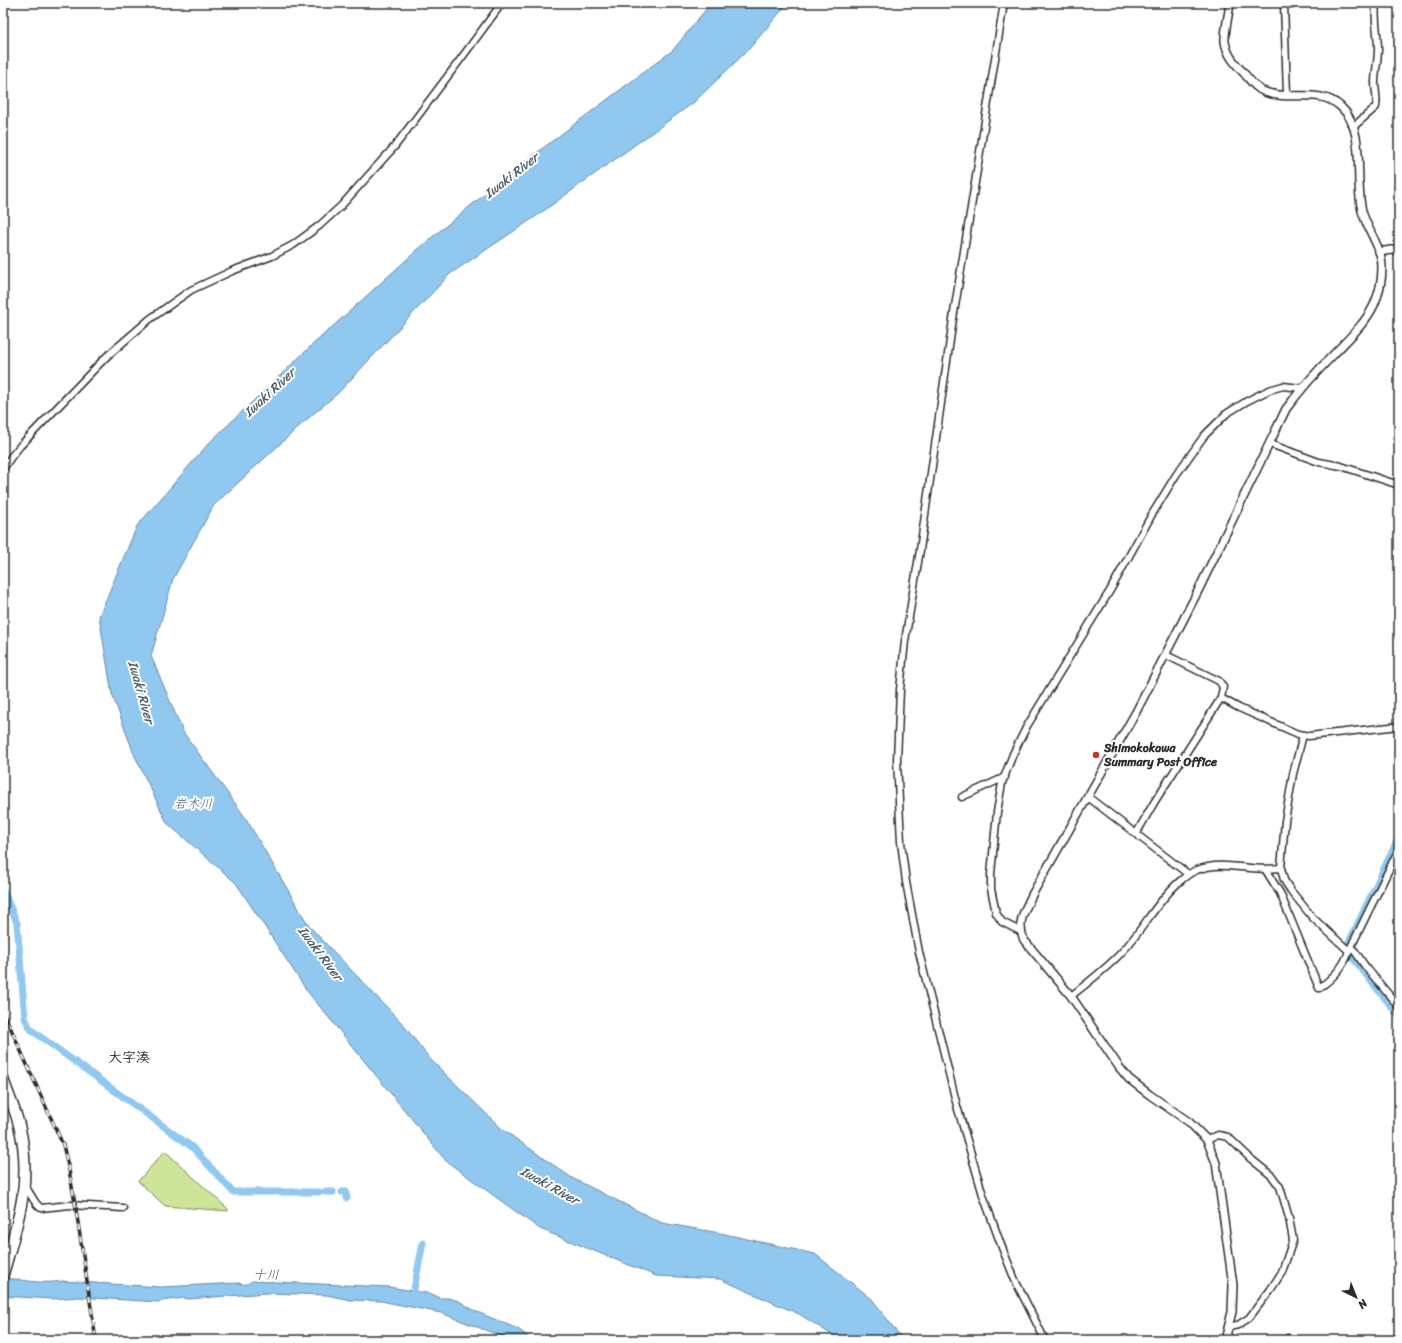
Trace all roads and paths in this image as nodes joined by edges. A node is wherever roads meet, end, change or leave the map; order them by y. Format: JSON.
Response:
{"nodes":[{"id":1,"x":502,"y":3,"type":"edge"},
{"id":2,"x":1004,"y":3,"type":"edge"},
{"id":3,"x":1230,"y":3,"type":"edge"},
{"id":4,"x":1284,"y":3,"type":"edge"},
{"id":5,"x":1376,"y":3,"type":"edge"},
{"id":6,"x":1287,"y":95,"type":"junction"},
{"id":7,"x":1353,"y":127,"type":"junction"},
{"id":8,"x":1399,"y":251,"type":"edge"},
{"id":9,"x":1379,"y":252,"type":"junction"},
{"id":10,"x":1301,"y":388,"type":"junction"},
{"id":11,"x":1270,"y":444,"type":"junction"},
{"id":12,"x":3,"y":469,"type":"edge"},
{"id":13,"x":1399,"y":485,"type":"edge"},
{"id":14,"x":1166,"y":655,"type":"junction"},
{"id":15,"x":1221,"y":698,"type":"junction"},
{"id":16,"x":1399,"y":726,"type":"edge"},
{"id":17,"x":1303,"y":735,"type":"junction"},
{"id":18,"x":1005,"y":777,"type":"junction"},
{"id":19,"x":962,"y":797,"type":"dead end"},
{"id":20,"x":1088,"y":797,"type":"junction"},
{"id":21,"x":1136,"y":834,"type":"junction"},
{"id":22,"x":1399,"y":849,"type":"edge"},
{"id":23,"x":1281,"y":868,"type":"junction"},
{"id":24,"x":1265,"y":869,"type":"junction"},
{"id":25,"x":1188,"y":874,"type":"junction"},
{"id":26,"x":1020,"y":931,"type":"junction"},
{"id":27,"x":1350,"y":949,"type":"junction"},
{"id":28,"x":1071,"y":996,"type":"junction"},
{"id":29,"x":1399,"y":1007,"type":"edge"},
{"id":30,"x":3,"y":1079,"type":"edge"},
{"id":31,"x":7,"y":1102,"type":"edge"},
{"id":32,"x":1207,"y":1140,"type":"junction"},
{"id":33,"x":25,"y":1187,"type":"junction"},
{"id":34,"x":123,"y":1208,"type":"dead end"},
{"id":35,"x":3,"y":1274,"type":"edge"},
{"id":36,"x":1229,"y":1327,"type":"junction"},
{"id":37,"x":1045,"y":1340,"type":"edge"},
{"id":38,"x":1225,"y":1340,"type":"edge"},
{"id":39,"x":1287,"y":1340,"type":"edge"},
{"id":40,"x":1292,"y":1340,"type":"edge"}],
"edges":[{"from":1,"to":12,"type":"street"},
{"from":2,"to":37,"type":"street"},
{"from":3,"to":6,"type":"street"},
{"from":4,"to":6,"type":"street"},
{"from":5,"to":7,"type":"street"},
{"from":6,"to":7,"type":"street"},
{"from":7,"to":9,"type":"street"},
{"from":8,"to":9,"type":"street"},
{"from":9,"to":10,"type":"street"},
{"from":10,"to":11,"type":"street"},
{"from":10,"to":18,"type":"street"},
{"from":11,"to":13,"type":"street"},
{"from":11,"to":14,"type":"street"},
{"from":14,"to":15,"type":"street"},
{"from":14,"to":20,"type":"street"},
{"from":15,"to":17,"type":"street"},
{"from":15,"to":21,"type":"street"},
{"from":16,"to":17,"type":"street"},
{"from":17,"to":23,"type":"street"},
{"from":18,"to":19,"type":"street"},
{"from":18,"to":26,"type":"street"},
{"from":20,"to":21,"type":"street"},
{"from":20,"to":26,"type":"street"},
{"from":21,"to":25,"type":"street"},
{"from":22,"to":27,"type":"street"},
{"from":23,"to":24,"type":"street"},
{"from":23,"to":27,"type":"street"},
{"from":24,"to":25,"type":"street"},
{"from":24,"to":27,"type":"street"},
{"from":25,"to":28,"type":"street"},
{"from":26,"to":28,"type":"street"},
{"from":27,"to":29,"type":"street"},
{"from":28,"to":32,"type":"street"},
{"from":30,"to":31,"type":"highway"},
{"from":31,"to":33,"type":"highway"},
{"from":32,"to":36,"type":"street"},
{"from":32,"to":36,"type":"street"},
{"from":33,"to":34,"type":"street"},
{"from":33,"to":35,"type":"highway"},
{"from":36,"to":38,"type":"street"},
{"from":39,"to":40,"type":"street"}]}
